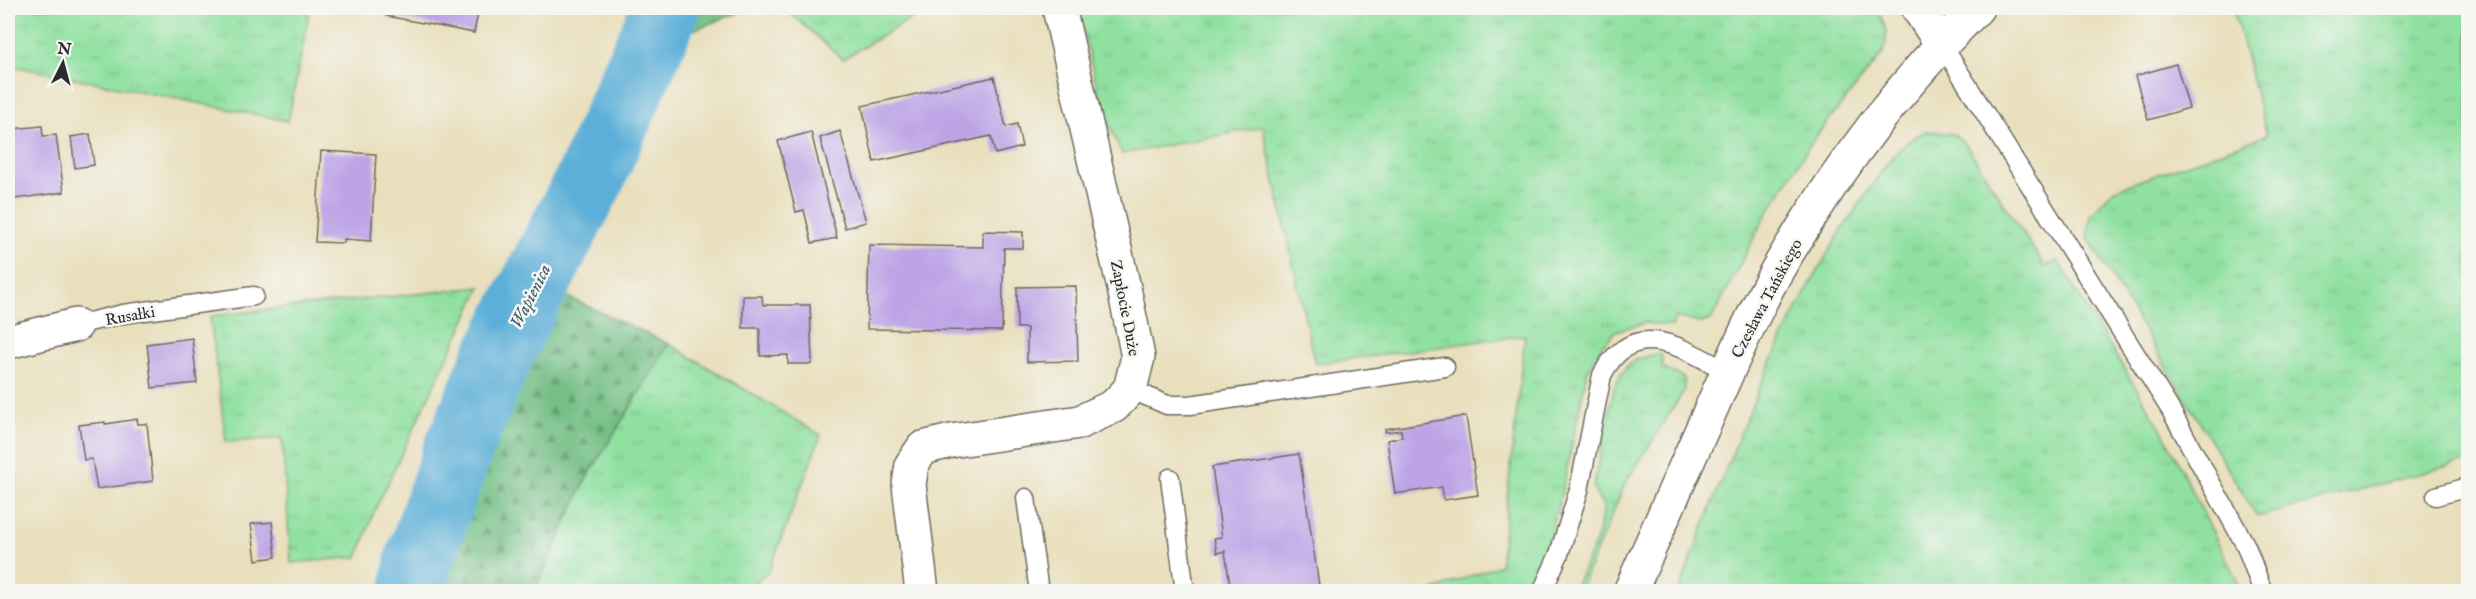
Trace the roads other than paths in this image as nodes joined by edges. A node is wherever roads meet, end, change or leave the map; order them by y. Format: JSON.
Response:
{"nodes":[{"id":1,"x":1059,"y":8,"type":"edge"},
{"id":2,"x":1918,"y":8,"type":"edge"},
{"id":3,"x":1977,"y":8,"type":"edge"},
{"id":4,"x":1941,"y":44,"type":"junction"},
{"id":5,"x":254,"y":296,"type":"dead end"},
{"id":6,"x":76,"y":325,"type":"joint"},
{"id":7,"x":8,"y":342,"type":"edge"},
{"id":8,"x":1445,"y":367,"type":"dead end"},
{"id":9,"x":1728,"y":372,"type":"junction"},
{"id":10,"x":1130,"y":390,"type":"junction"},
{"id":11,"x":1170,"y":478,"type":"dead end"},
{"id":12,"x":2469,"y":487,"type":"edge"},
{"id":13,"x":2436,"y":496,"type":"dead end"},
{"id":14,"x":1026,"y":498,"type":"dead end"},
{"id":15,"x":921,"y":591,"type":"edge"},
{"id":16,"x":1039,"y":591,"type":"edge"},
{"id":17,"x":1185,"y":591,"type":"edge"},
{"id":18,"x":1542,"y":591,"type":"edge"},
{"id":19,"x":1630,"y":591,"type":"edge"},
{"id":20,"x":2263,"y":591,"type":"edge"}],
"edges":[{"from":1,"to":10,"type":"street","name":"Zapłocie Duże"},
{"from":2,"to":4,"type":"street"},
{"from":3,"to":4,"type":"street","name":"Czesława Tańskiego"},
{"from":4,"to":9,"type":"street","name":"Czesława Tańskiego"},
{"from":4,"to":20,"type":"lane"},
{"from":5,"to":6,"type":"lane","name":"Rusałki"},
{"from":6,"to":7,"type":"street","name":"Rusałki"},
{"from":8,"to":10,"type":"lane"},
{"from":9,"to":18,"type":"lane"},
{"from":9,"to":19,"type":"street","name":"Czesława Tańskiego"},
{"from":10,"to":15,"type":"street"},
{"from":11,"to":17,"type":"lane"},
{"from":12,"to":13,"type":"lane"},
{"from":14,"to":16,"type":"lane"}]}
